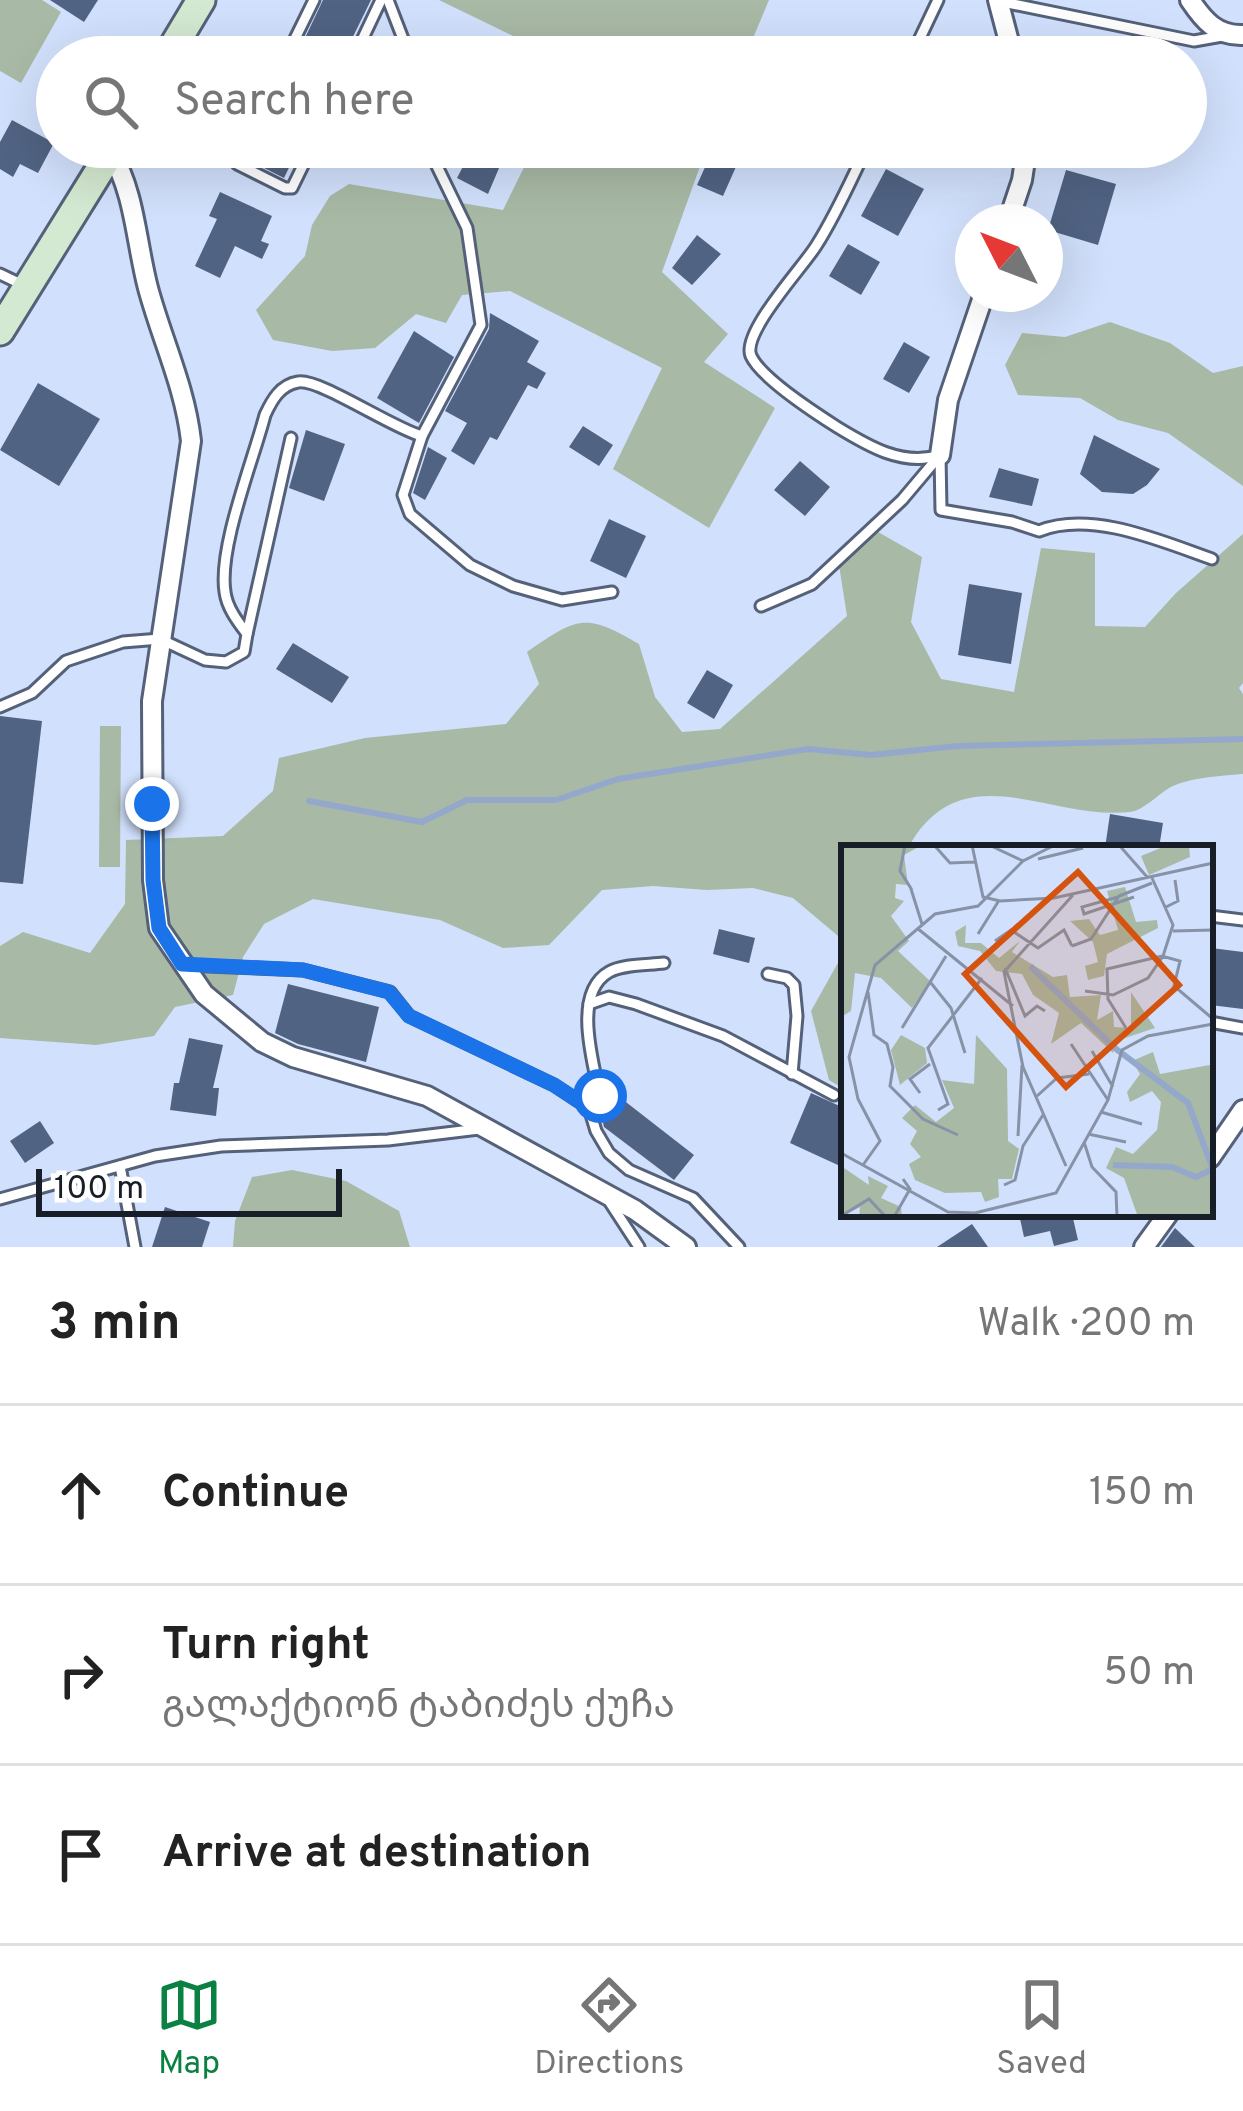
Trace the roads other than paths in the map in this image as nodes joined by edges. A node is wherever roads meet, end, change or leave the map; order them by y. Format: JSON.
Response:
{"nodes":[{"id":1,"x":201,"y":0,"type":"edge"},
{"id":2,"x":314,"y":0,"type":"edge"},
{"id":3,"x":385,"y":0,"type":"edge"},
{"id":4,"x":938,"y":0,"type":"edge"},
{"id":5,"x":1190,"y":0,"type":"edge"},
{"id":6,"x":998,"y":1,"type":"edge"},
{"id":7,"x":180,"y":36,"type":"edge"},
{"id":8,"x":296,"y":36,"type":"edge"},
{"id":9,"x":365,"y":36,"type":"edge"},
{"id":10,"x":401,"y":36,"type":"edge"},
{"id":11,"x":921,"y":36,"type":"edge"},
{"id":12,"x":1007,"y":36,"type":"edge"},
{"id":13,"x":1170,"y":36,"type":"edge"},
{"id":14,"x":1234,"y":36,"type":"edge"},
{"id":15,"x":101,"y":168,"type":"edge"},
{"id":16,"x":120,"y":168,"type":"edge"},
{"id":17,"x":245,"y":168,"type":"edge"},
{"id":18,"x":301,"y":168,"type":"edge"},
{"id":19,"x":438,"y":168,"type":"edge"},
{"id":20,"x":856,"y":168,"type":"edge"},
{"id":21,"x":1024,"y":168,"type":"edge"},
{"id":22,"x":1014,"y":204,"type":"edge"},
{"id":23,"x":0,"y":274,"type":"edge"},
{"id":24,"x":28,"y":287,"type":"junction"},
{"id":25,"x":978,"y":312,"type":"edge"},
{"id":26,"x":0,"y":331,"type":"edge"},
{"id":27,"x":422,"y":436,"type":"junction"},
{"id":28,"x":291,"y":437,"type":"dead end"},
{"id":29,"x":940,"y":455,"type":"junction"},
{"id":30,"x":1212,"y":559,"type":"dead end"},
{"id":31,"x":612,"y":592,"type":"dead end"},
{"id":32,"x":761,"y":606,"type":"dead end"},
{"id":33,"x":248,"y":634,"type":"junction"},
{"id":34,"x":160,"y":639,"type":"junction"},
{"id":35,"x":0,"y":707,"type":"edge"},
{"id":36,"x":1213,"y":916,"type":"edge"},
{"id":37,"x":1243,"y":920,"type":"edge"},
{"id":38,"x":664,"y":963,"type":"dead end"},
{"id":39,"x":182,"y":964,"type":"junction"},
{"id":40,"x":768,"y":974,"type":"dead end"},
{"id":41,"x":589,"y":1004,"type":"junction"},
{"id":42,"x":1213,"y":1023,"type":"edge"},
{"id":43,"x":1243,"y":1028,"type":"edge"},
{"id":44,"x":792,"y":1074,"type":"junction"},
{"id":45,"x":834,"y":1095,"type":"dead end"},
{"id":46,"x":589,"y":1108,"type":"junction"},
{"id":47,"x":1243,"y":1110,"type":"edge"},
{"id":48,"x":484,"y":1128,"type":"junction"},
{"id":49,"x":1213,"y":1153,"type":"edge"},
{"id":50,"x":120,"y":1166,"type":"junction"},
{"id":51,"x":607,"y":1196,"type":"junction"},
{"id":52,"x":0,"y":1199,"type":"edge"},
{"id":53,"x":1166,"y":1217,"type":"edge"},
{"id":54,"x":135,"y":1247,"type":"edge"},
{"id":55,"x":639,"y":1247,"type":"edge"},
{"id":56,"x":686,"y":1247,"type":"edge"},
{"id":57,"x":739,"y":1247,"type":"edge"},
{"id":58,"x":1144,"y":1247,"type":"edge"}],
"edges":[{"from":1,"to":7,"type":"main road"},
{"from":2,"to":8,"type":"lane"},
{"from":3,"to":9,"type":"lane"},
{"from":3,"to":10,"type":"lane"},
{"from":4,"to":11,"type":"lane"},
{"from":5,"to":14,"type":"street"},
{"from":6,"to":12,"type":"street"},
{"from":6,"to":13,"type":"lane"},
{"from":15,"to":24,"type":"main road"},
{"from":16,"to":34,"type":"street"},
{"from":17,"to":18,"type":"lane"},
{"from":19,"to":27,"type":"lane"},
{"from":20,"to":29,"type":"lane"},
{"from":21,"to":22,"type":"street"},
{"from":23,"to":24,"type":"lane"},
{"from":24,"to":26,"type":"main road"},
{"from":25,"to":29,"type":"street"},
{"from":27,"to":31,"type":"lane"},
{"from":27,"to":33,"type":"lane"},
{"from":28,"to":33,"type":"lane"},
{"from":29,"to":30,"type":"lane"},
{"from":29,"to":32,"type":"lane"},
{"from":33,"to":34,"type":"lane"},
{"from":34,"to":35,"type":"lane"},
{"from":34,"to":39,"type":"street"},
{"from":36,"to":37,"type":"lane"},
{"from":38,"to":41,"type":"lane"},
{"from":39,"to":46,"type":"lane"},
{"from":39,"to":48,"type":"street"},
{"from":40,"to":44,"type":"lane"},
{"from":41,"to":44,"type":"lane"},
{"from":41,"to":46,"type":"lane"},
{"from":42,"to":43,"type":"lane"},
{"from":44,"to":45,"type":"lane"},
{"from":46,"to":57,"type":"lane"},
{"from":47,"to":49,"type":"street"},
{"from":48,"to":50,"type":"lane"},
{"from":48,"to":51,"type":"street"},
{"from":50,"to":52,"type":"lane"},
{"from":50,"to":54,"type":"lane"},
{"from":51,"to":55,"type":"lane"},
{"from":51,"to":56,"type":"street"},
{"from":53,"to":58,"type":"street"}]}
